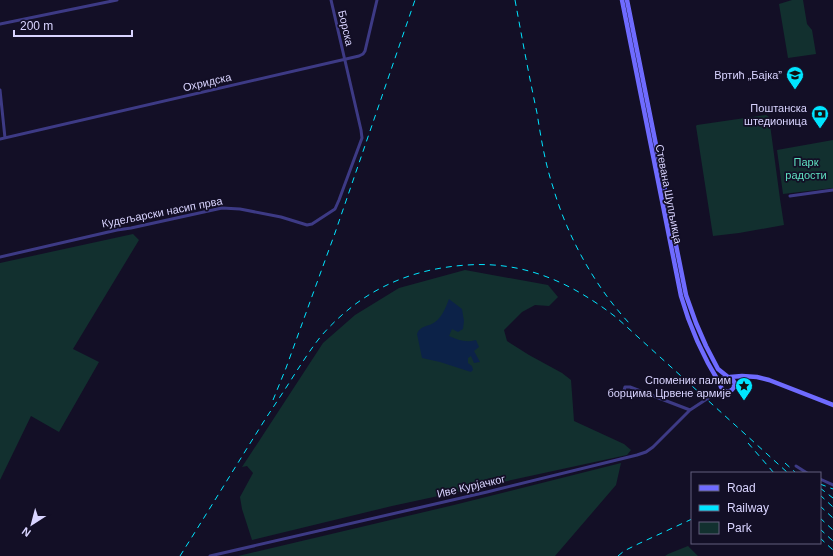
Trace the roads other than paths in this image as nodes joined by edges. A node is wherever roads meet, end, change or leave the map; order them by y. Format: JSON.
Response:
{"nodes":[{"id":1,"x":117,"y":0,"type":"edge"},
{"id":2,"x":331,"y":0,"type":"edge"},
{"id":3,"x":377,"y":0,"type":"edge"},
{"id":4,"x":622,"y":0,"type":"edge"},
{"id":5,"x":627,"y":0,"type":"edge"},
{"id":6,"x":0,"y":24,"type":"edge"},
{"id":7,"x":344,"y":59,"type":"junction"},
{"id":8,"x":0,"y":90,"type":"edge"},
{"id":9,"x":4,"y":138,"type":"junction"},
{"id":10,"x":0,"y":139,"type":"edge"},
{"id":11,"x":833,"y":190,"type":"edge"},
{"id":12,"x":790,"y":196,"type":"dead end"},
{"id":13,"x":0,"y":257,"type":"edge"},
{"id":14,"x":729,"y":377,"type":"junction"},
{"id":15,"x":747,"y":377,"type":"junction"},
{"id":16,"x":720,"y":384,"type":"junction"},
{"id":17,"x":734,"y":386,"type":"junction"},
{"id":18,"x":725,"y":391,"type":"junction"},
{"id":19,"x":716,"y":393,"type":"junction"},
{"id":20,"x":623,"y":394,"type":"dead end"},
{"id":21,"x":833,"y":405,"type":"edge"},
{"id":22,"x":690,"y":410,"type":"junction"},
{"id":23,"x":796,"y":466,"type":"dead end"},
{"id":24,"x":805,"y":472,"type":"edge"},
{"id":25,"x":821,"y":479,"type":"edge"},
{"id":26,"x":833,"y":484,"type":"edge"},
{"id":27,"x":210,"y":556,"type":"edge"}],
"edges":[{"from":1,"to":6,"type":"street"},
{"from":2,"to":7,"type":"street","name":"Борска"},
{"from":3,"to":7,"type":"street","name":"Охридска"},
{"from":4,"to":16,"type":"main road","name":"Стевана Шупљикца"},
{"from":5,"to":14,"type":"main road","name":"Стевана Шупљикца"},
{"from":7,"to":9,"type":"street","name":"Охридска"},
{"from":7,"to":13,"type":"street","name":"Кудељарски насип прва"},
{"from":8,"to":9,"type":"street"},
{"from":9,"to":10,"type":"street","name":"Охридска"},
{"from":11,"to":12,"type":"street"},
{"from":14,"to":15,"type":"main road"},
{"from":14,"to":16,"type":"main road"},
{"from":14,"to":17,"type":"main road"},
{"from":15,"to":17,"type":"main road"},
{"from":15,"to":21,"type":"main road"},
{"from":16,"to":18,"type":"main road"},
{"from":16,"to":19,"type":"street"},
{"from":17,"to":18,"type":"main road"},
{"from":18,"to":19,"type":"street"},
{"from":19,"to":22,"type":"street","name":"Иве Курјачког"},
{"from":20,"to":22,"type":"street"},
{"from":22,"to":27,"type":"street","name":"Иве Курјачког"},
{"from":23,"to":24,"type":"street"},
{"from":25,"to":26,"type":"street"}]}
